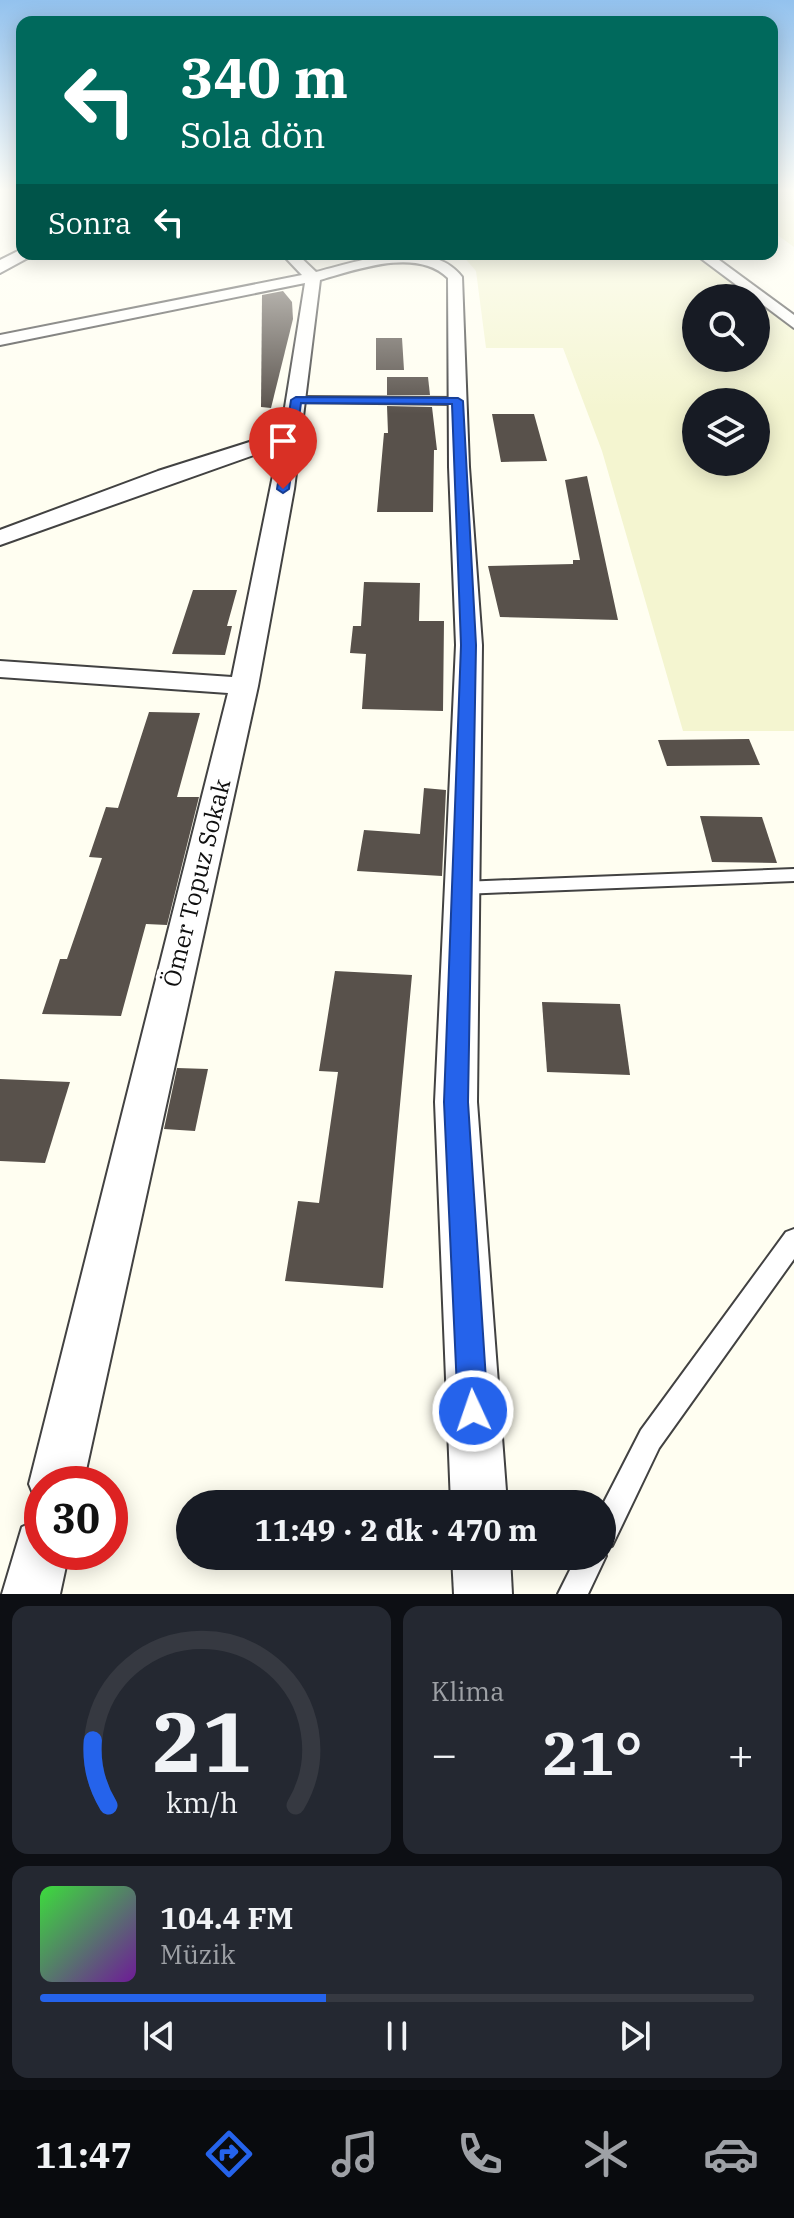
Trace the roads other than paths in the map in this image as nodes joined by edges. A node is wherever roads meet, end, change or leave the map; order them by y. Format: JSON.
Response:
{"nodes":[{"id":1,"x":299,"y":265,"type":"edge"},
{"id":2,"x":301,"y":265,"type":"edge"},
{"id":3,"x":436,"y":265,"type":"edge"},
{"id":4,"x":717,"y":265,"type":"edge"},
{"id":5,"x":794,"y":323,"type":"edge"},
{"id":6,"x":0,"y":340,"type":"edge"},
{"id":7,"x":457,"y":385,"type":"junction"},
{"id":8,"x":296,"y":400,"type":"junction"},
{"id":9,"x":291,"y":435,"type":"junction"},
{"id":10,"x":0,"y":538,"type":"edge"},
{"id":11,"x":0,"y":669,"type":"edge"},
{"id":12,"x":244,"y":686,"type":"junction"},
{"id":13,"x":794,"y":875,"type":"edge"},
{"id":14,"x":462,"y":888,"type":"junction"},
{"id":15,"x":794,"y":1240,"type":"edge"},
{"id":16,"x":60,"y":1466,"type":"edge"},
{"id":17,"x":478,"y":1490,"type":"edge"},
{"id":18,"x":616,"y":1508,"type":"edge"},
{"id":19,"x":37,"y":1570,"type":"edge"},
{"id":20,"x":482,"y":1570,"type":"edge"},
{"id":21,"x":585,"y":1570,"type":"edge"},
{"id":22,"x":31,"y":1594,"type":"edge"},
{"id":23,"x":483,"y":1594,"type":"edge"},
{"id":24,"x":573,"y":1594,"type":"edge"}],
"edges":[{"from":1,"to":6,"type":"street"},
{"from":2,"to":8,"type":"street","name":"Ömer Topuz Sokak"},
{"from":3,"to":7,"type":"street"},
{"from":4,"to":5,"type":"street"},
{"from":7,"to":8,"type":"lane"},
{"from":7,"to":14,"type":"street"},
{"from":8,"to":9,"type":"street","name":"Ömer Topuz Sokak"},
{"from":9,"to":10,"type":"street"},
{"from":9,"to":12,"type":"street","name":"Ömer Topuz Sokak"},
{"from":11,"to":12,"type":"street"},
{"from":12,"to":16,"type":"street","name":"Ömer Topuz Sokak"},
{"from":13,"to":14,"type":"lane"},
{"from":14,"to":17,"type":"street"},
{"from":15,"to":18,"type":"lane"},
{"from":19,"to":22,"type":"street"},
{"from":20,"to":23,"type":"street"},
{"from":21,"to":24,"type":"lane"}]}
